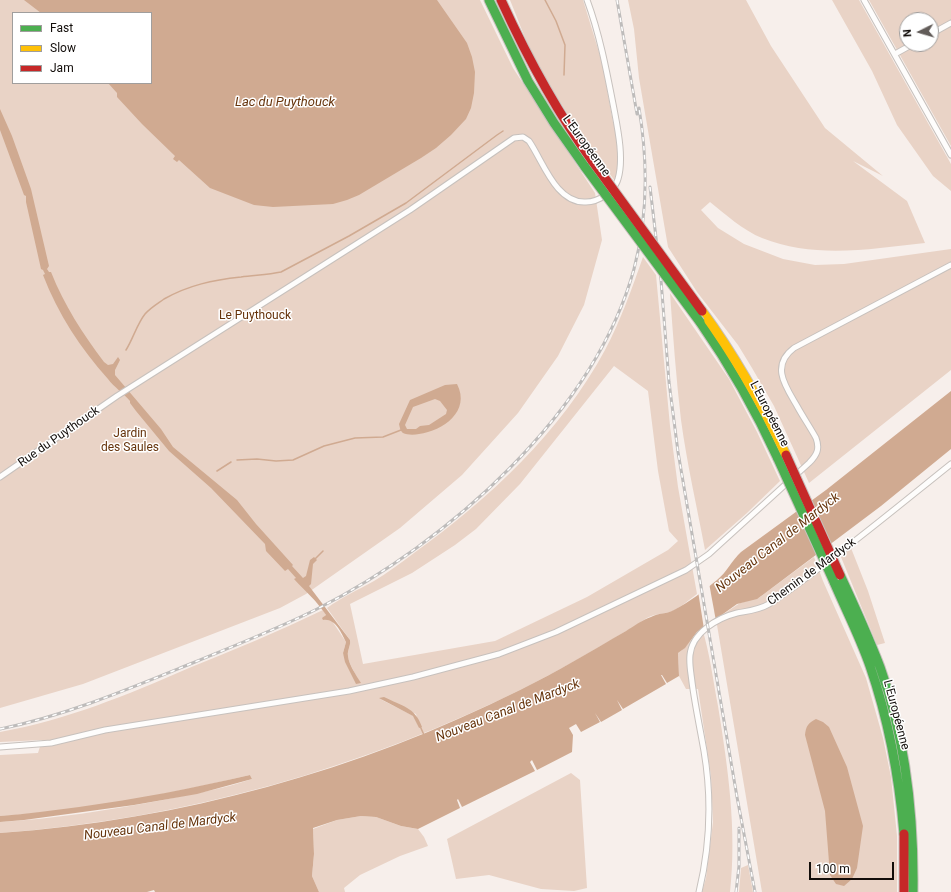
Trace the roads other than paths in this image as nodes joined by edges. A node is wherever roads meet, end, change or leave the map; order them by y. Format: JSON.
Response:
{"nodes":[{"id":1,"x":489,"y":0,"type":"edge"},
{"id":2,"x":501,"y":0,"type":"edge"},
{"id":3,"x":587,"y":0,"type":"edge"},
{"id":4,"x":864,"y":0,"type":"edge"},
{"id":5,"x":951,"y":23,"type":"edge"},
{"id":6,"x":939,"y":30,"type":"edge"},
{"id":7,"x":899,"y":52,"type":"edge"},
{"id":8,"x":895,"y":54,"type":"junction"},
{"id":9,"x":951,"y":155,"type":"edge"},
{"id":10,"x":589,"y":164,"type":"junction"},
{"id":11,"x":951,"y":265,"type":"edge"},
{"id":12,"x":782,"y":457,"type":"junction"},
{"id":13,"x":951,"y":464,"type":"edge"},
{"id":14,"x":0,"y":477,"type":"edge"},
{"id":15,"x":837,"y":578,"type":"junction"},
{"id":16,"x":0,"y":748,"type":"edge"},
{"id":17,"x":699,"y":892,"type":"edge"},
{"id":18,"x":904,"y":892,"type":"edge"},
{"id":19,"x":912,"y":892,"type":"edge"}],
"edges":[{"from":1,"to":10,"type":"highway","name":"L'Européenne"},
{"from":2,"to":10,"type":"highway","name":"L'Européenne"},
{"from":3,"to":14,"type":"street","name":"Rue du Puythouck"},
{"from":4,"to":8,"type":"street"},
{"from":5,"to":6,"type":"street"},
{"from":7,"to":8,"type":"street"},
{"from":8,"to":9,"type":"street"},
{"from":10,"to":12,"type":"highway","name":"L'Européenne","bridge":true},
{"from":10,"to":12,"type":"highway","name":"L'Européenne","bridge":true},
{"from":11,"to":16,"type":"street"},
{"from":12,"to":15,"type":"highway","name":"L'Européenne","bridge":true},
{"from":13,"to":17,"type":"street","name":"Chemin de Mardyck"},
{"from":15,"to":18,"type":"highway","name":"L'Européenne"},
{"from":15,"to":19,"type":"highway","name":"L'Européenne"}]}
